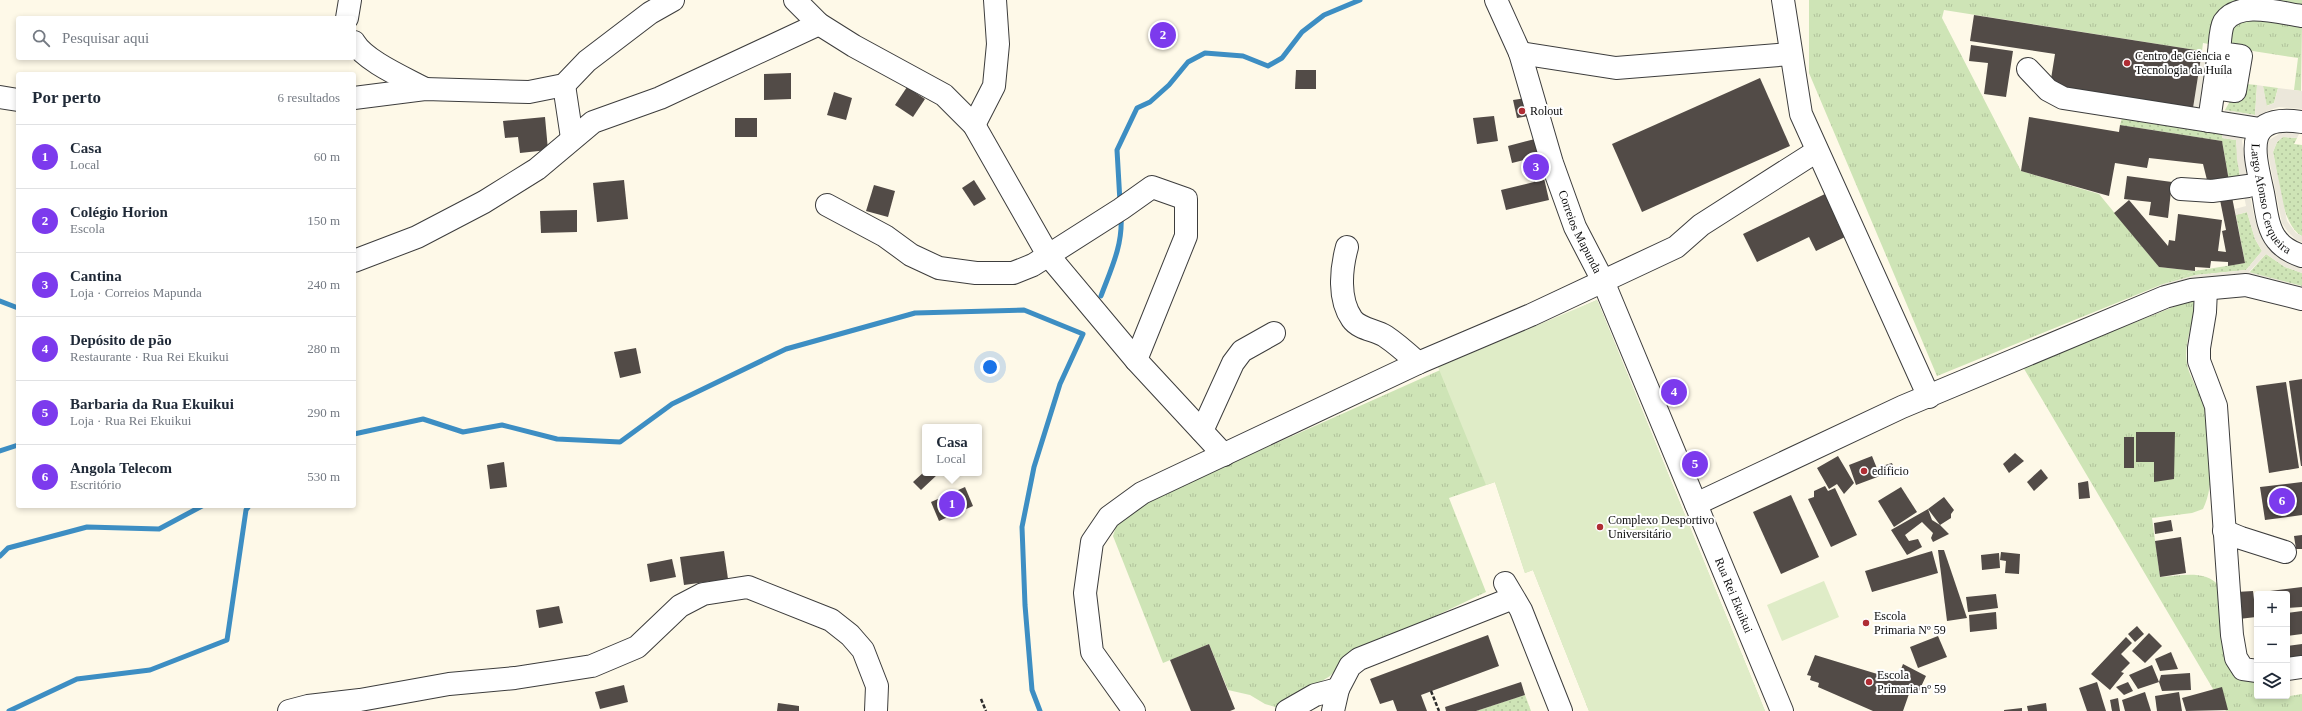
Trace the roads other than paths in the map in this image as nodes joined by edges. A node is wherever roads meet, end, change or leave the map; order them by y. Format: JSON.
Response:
{"nodes":[{"id":1,"x":350,"y":0,"type":"edge"},
{"id":2,"x":672,"y":0,"type":"edge"},
{"id":3,"x":795,"y":0,"type":"edge"},
{"id":4,"x":995,"y":0,"type":"edge"},
{"id":5,"x":1496,"y":0,"type":"edge"},
{"id":6,"x":1783,"y":0,"type":"edge"},
{"id":7,"x":347,"y":16,"type":"edge"},
{"id":8,"x":2302,"y":16,"type":"edge"},
{"id":9,"x":819,"y":24,"type":"junction"},
{"id":10,"x":356,"y":45,"type":"edge"},
{"id":11,"x":1520,"y":53,"type":"junction"},
{"id":12,"x":1791,"y":54,"type":"junction"},
{"id":13,"x":2028,"y":69,"type":"dead end"},
{"id":14,"x":564,"y":85,"type":"junction"},
{"id":15,"x":425,"y":89,"type":"junction"},
{"id":16,"x":0,"y":97,"type":"edge"},
{"id":17,"x":356,"y":98,"type":"edge"},
{"id":18,"x":16,"y":100,"type":"edge"},
{"id":19,"x":2216,"y":122,"type":"junction"},
{"id":20,"x":2302,"y":122,"type":"edge"},
{"id":21,"x":974,"y":124,"type":"junction"},
{"id":22,"x":2254,"y":128,"type":"junction"},
{"id":23,"x":572,"y":138,"type":"junction"},
{"id":24,"x":1817,"y":151,"type":"junction"},
{"id":25,"x":2239,"y":187,"type":"dead end"},
{"id":26,"x":2181,"y":189,"type":"dead end"},
{"id":27,"x":827,"y":204,"type":"dead end"},
{"id":28,"x":1347,"y":247,"type":"dead end"},
{"id":29,"x":1048,"y":255,"type":"junction"},
{"id":30,"x":2302,"y":256,"type":"edge"},
{"id":31,"x":356,"y":260,"type":"edge"},
{"id":32,"x":1603,"y":281,"type":"junction"},
{"id":33,"x":2206,"y":289,"type":"junction"},
{"id":34,"x":2302,"y":299,"type":"edge"},
{"id":35,"x":1274,"y":333,"type":"dead end"},
{"id":36,"x":1136,"y":360,"type":"junction"},
{"id":37,"x":1418,"y":363,"type":"junction"},
{"id":38,"x":1929,"y":397,"type":"junction"},
{"id":39,"x":1202,"y":431,"type":"junction"},
{"id":40,"x":1224,"y":455,"type":"junction"},
{"id":41,"x":1696,"y":504,"type":"junction"},
{"id":42,"x":2224,"y":531,"type":"junction"},
{"id":43,"x":2285,"y":552,"type":"dead end"},
{"id":44,"x":2302,"y":667,"type":"edge"},
{"id":45,"x":2290,"y":668,"type":"edge"},
{"id":46,"x":2254,"y":671,"type":"edge"},
{"id":47,"x":1338,"y":689,"type":"junction"},
{"id":48,"x":289,"y":711,"type":"edge"},
{"id":49,"x":876,"y":711,"type":"edge"},
{"id":50,"x":1134,"y":711,"type":"edge"},
{"id":51,"x":1287,"y":711,"type":"edge"},
{"id":52,"x":1333,"y":711,"type":"edge"},
{"id":53,"x":1561,"y":711,"type":"edge"},
{"id":54,"x":1782,"y":711,"type":"edge"}],
"edges":[{"from":1,"to":7,"type":"street"},
{"from":2,"to":14,"type":"street"},
{"from":3,"to":9,"type":"street"},
{"from":4,"to":21,"type":"street"},
{"from":5,"to":11,"type":"street","name":"Correios Mapunda"},
{"from":6,"to":12,"type":"street"},
{"from":8,"to":19,"type":"street"},
{"from":9,"to":21,"type":"street"},
{"from":9,"to":23,"type":"street"},
{"from":10,"to":15,"type":"street"},
{"from":11,"to":12,"type":"street"},
{"from":11,"to":32,"type":"street","name":"Correios Mapunda"},
{"from":12,"to":24,"type":"street"},
{"from":13,"to":19,"type":"street"},
{"from":14,"to":15,"type":"street"},
{"from":14,"to":23,"type":"street"},
{"from":15,"to":17,"type":"street"},
{"from":16,"to":18,"type":"street"},
{"from":19,"to":22,"type":"street"},
{"from":20,"to":22,"type":"street","name":"Largo Afonso Cerqueira"},
{"from":21,"to":29,"type":"street"},
{"from":22,"to":30,"type":"street","name":"Largo Afonso Cerqueira"},
{"from":23,"to":31,"type":"street"},
{"from":24,"to":32,"type":"street"},
{"from":24,"to":38,"type":"street"},
{"from":25,"to":26,"type":"street"},
{"from":27,"to":29,"type":"street"},
{"from":28,"to":37,"type":"street"},
{"from":29,"to":36,"type":"street"},
{"from":29,"to":36,"type":"street"},
{"from":32,"to":37,"type":"street"},
{"from":32,"to":41,"type":"street","name":"Rua Rei Ekuikui"},
{"from":33,"to":34,"type":"street"},
{"from":33,"to":38,"type":"street"},
{"from":33,"to":42,"type":"street"},
{"from":35,"to":39,"type":"street"},
{"from":36,"to":39,"type":"street"},
{"from":37,"to":40,"type":"street"},
{"from":38,"to":41,"type":"street"},
{"from":39,"to":40,"type":"street"},
{"from":40,"to":50,"type":"street"},
{"from":41,"to":54,"type":"street","name":"Rua Rei Ekuikui"},
{"from":42,"to":43,"type":"street"},
{"from":42,"to":46,"type":"street"},
{"from":44,"to":45,"type":"street"},
{"from":47,"to":51,"type":"street"},
{"from":47,"to":52,"type":"street"},
{"from":47,"to":53,"type":"street"},
{"from":48,"to":49,"type":"street"}]}
